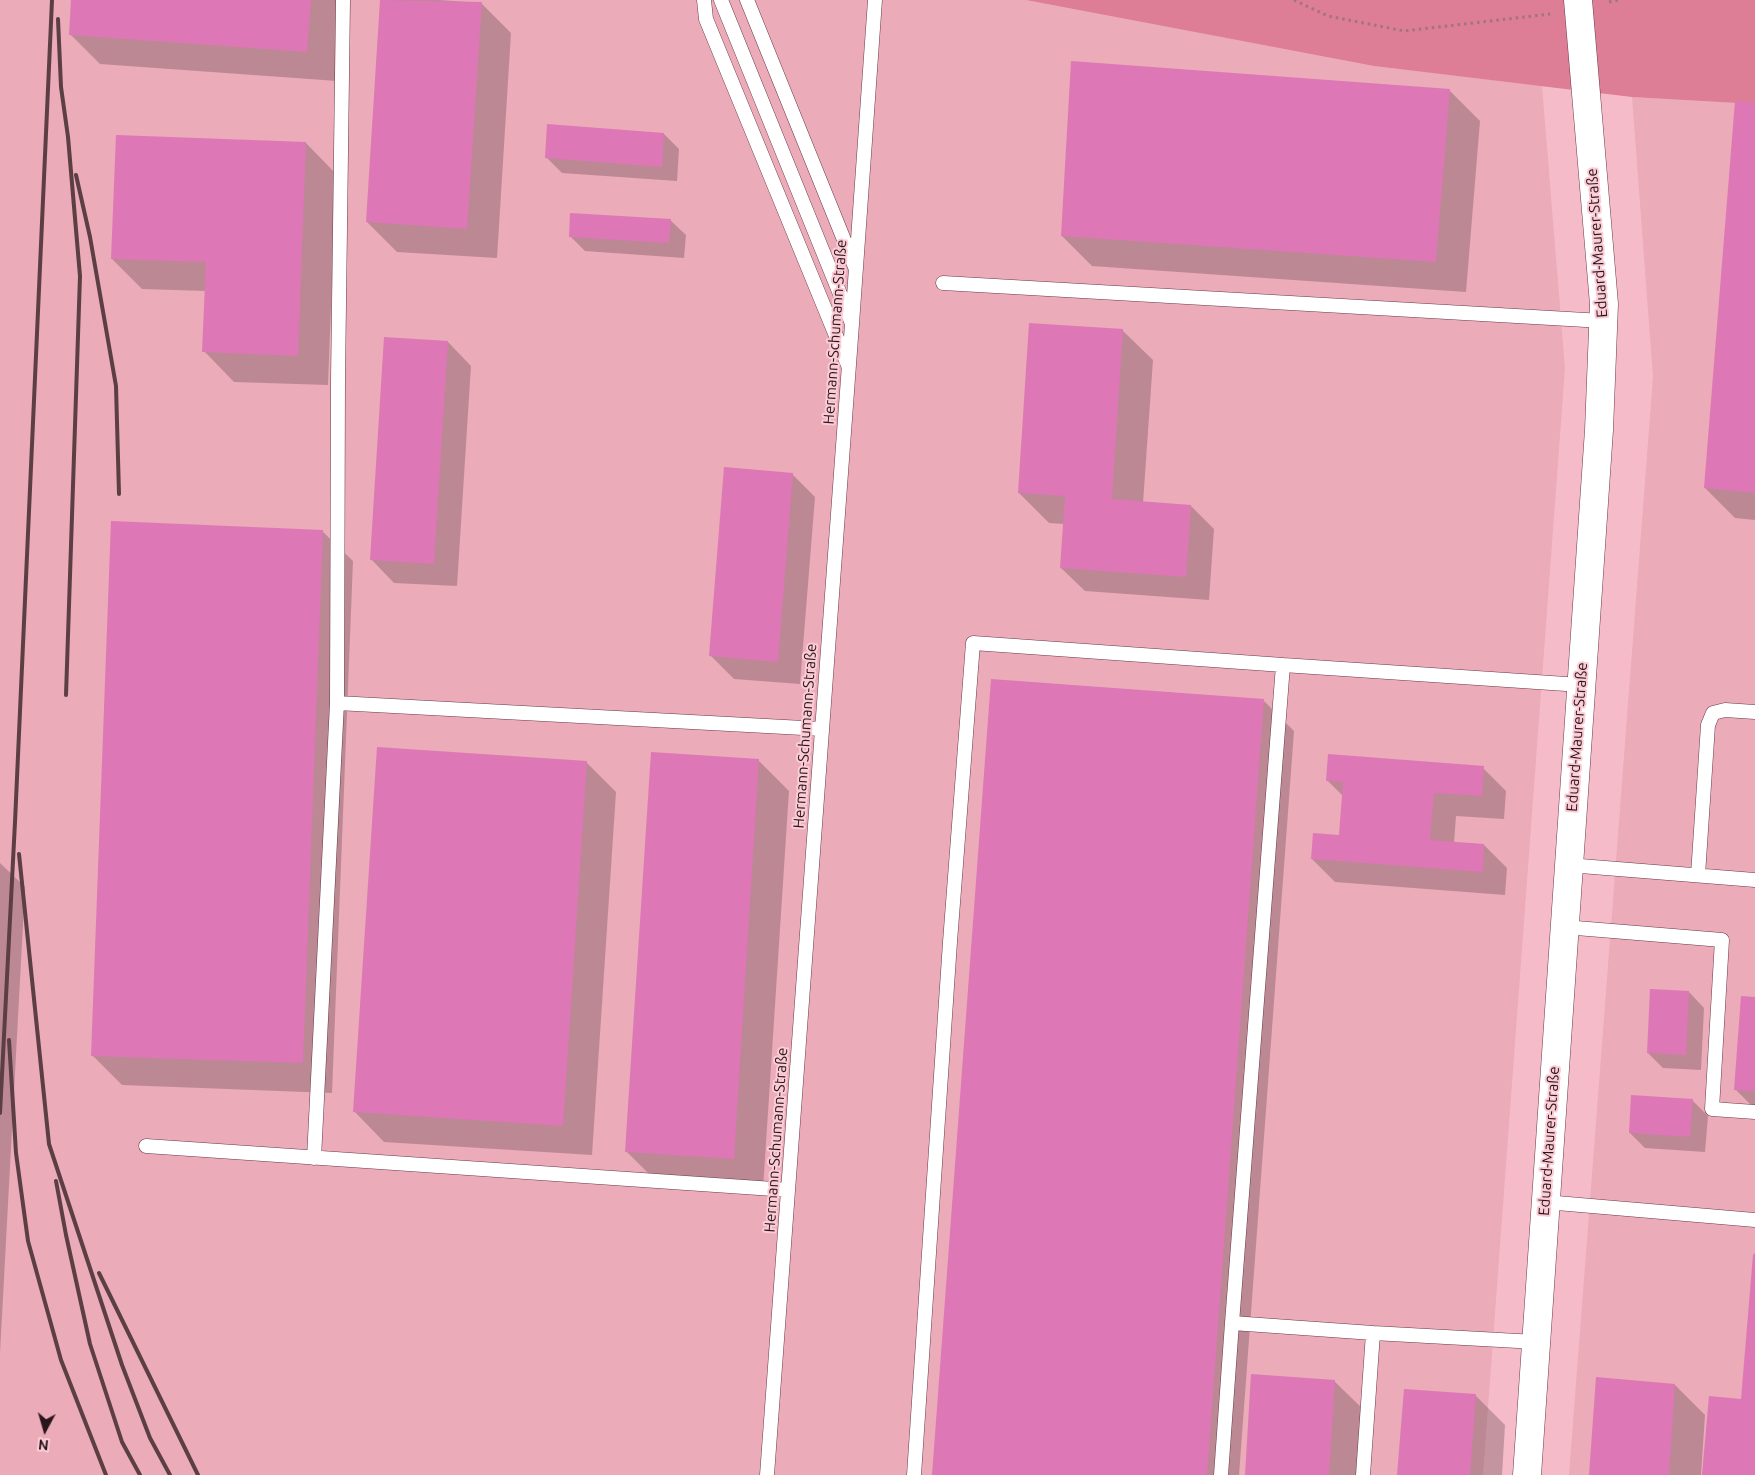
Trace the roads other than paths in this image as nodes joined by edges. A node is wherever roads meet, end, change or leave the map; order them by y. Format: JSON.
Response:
{"nodes":[{"id":1,"x":343,"y":0,"type":"edge"},
{"id":2,"x":704,"y":0,"type":"edge"},
{"id":3,"x":721,"y":0,"type":"edge"},
{"id":4,"x":747,"y":0,"type":"edge"},
{"id":5,"x":874,"y":0,"type":"edge"},
{"id":6,"x":1578,"y":6,"type":"edge"},
{"id":7,"x":856,"y":270,"type":"junction"},
{"id":8,"x":943,"y":283,"type":"dead end"},
{"id":9,"x":1603,"y":320,"type":"junction"},
{"id":10,"x":852,"y":324,"type":"junction"},
{"id":11,"x":849,"y":368,"type":"junction"},
{"id":12,"x":1283,"y":666,"type":"junction"},
{"id":13,"x":1581,"y":685,"type":"junction"},
{"id":14,"x":337,"y":702,"type":"junction"},
{"id":15,"x":1755,"y":712,"type":"edge"},
{"id":16,"x":822,"y":729,"type":"junction"},
{"id":17,"x":1568,"y":865,"type":"junction"},
{"id":18,"x":1698,"y":875,"type":"junction"},
{"id":19,"x":1755,"y":880,"type":"edge"},
{"id":20,"x":1564,"y":927,"type":"junction"},
{"id":21,"x":1755,"y":1112,"type":"edge"},
{"id":22,"x":146,"y":1146,"type":"dead end"},
{"id":23,"x":314,"y":1158,"type":"junction"},
{"id":24,"x":788,"y":1190,"type":"junction"},
{"id":25,"x":1545,"y":1202,"type":"junction"},
{"id":26,"x":1755,"y":1220,"type":"edge"},
{"id":27,"x":1232,"y":1323,"type":"junction"},
{"id":28,"x":1373,"y":1333,"type":"junction"},
{"id":29,"x":1536,"y":1342,"type":"junction"},
{"id":30,"x":767,"y":1475,"type":"edge"},
{"id":31,"x":914,"y":1475,"type":"edge"},
{"id":32,"x":1221,"y":1475,"type":"edge"},
{"id":33,"x":1363,"y":1475,"type":"edge"},
{"id":34,"x":1527,"y":1475,"type":"edge"}],
"edges":[{"from":1,"to":14,"type":"lane"},
{"from":2,"to":11,"type":"lane"},
{"from":3,"to":10,"type":"lane"},
{"from":4,"to":7,"type":"lane"},
{"from":5,"to":7,"type":"lane","name":"Hermann-Schumann-Straße"},
{"from":6,"to":9,"type":"street","name":"Eduard-Maurer-Straße"},
{"from":7,"to":10,"type":"lane","name":"Hermann-Schumann-Straße"},
{"from":8,"to":9,"type":"lane"},
{"from":9,"to":13,"type":"street","name":"Eduard-Maurer-Straße"},
{"from":10,"to":11,"type":"lane","name":"Hermann-Schumann-Straße"},
{"from":11,"to":16,"type":"lane","name":"Hermann-Schumann-Straße"},
{"from":12,"to":13,"type":"lane"},
{"from":12,"to":27,"type":"lane"},
{"from":12,"to":31,"type":"lane"},
{"from":13,"to":17,"type":"street","name":"Eduard-Maurer-Straße"},
{"from":14,"to":16,"type":"lane"},
{"from":14,"to":23,"type":"lane"},
{"from":15,"to":18,"type":"lane"},
{"from":16,"to":24,"type":"lane","name":"Hermann-Schumann-Straße"},
{"from":17,"to":18,"type":"lane"},
{"from":17,"to":20,"type":"street","name":"Eduard-Maurer-Straße"},
{"from":18,"to":19,"type":"lane"},
{"from":20,"to":21,"type":"lane"},
{"from":20,"to":25,"type":"street","name":"Eduard-Maurer-Straße"},
{"from":22,"to":23,"type":"lane"},
{"from":23,"to":24,"type":"lane"},
{"from":24,"to":30,"type":"lane","name":"Hermann-Schumann-Straße"},
{"from":25,"to":26,"type":"lane"},
{"from":25,"to":29,"type":"street","name":"Eduard-Maurer-Straße"},
{"from":27,"to":28,"type":"lane"},
{"from":27,"to":32,"type":"lane"},
{"from":28,"to":29,"type":"lane"},
{"from":28,"to":33,"type":"lane"},
{"from":29,"to":34,"type":"street","name":"Eduard-Maurer-Straße"}]}
